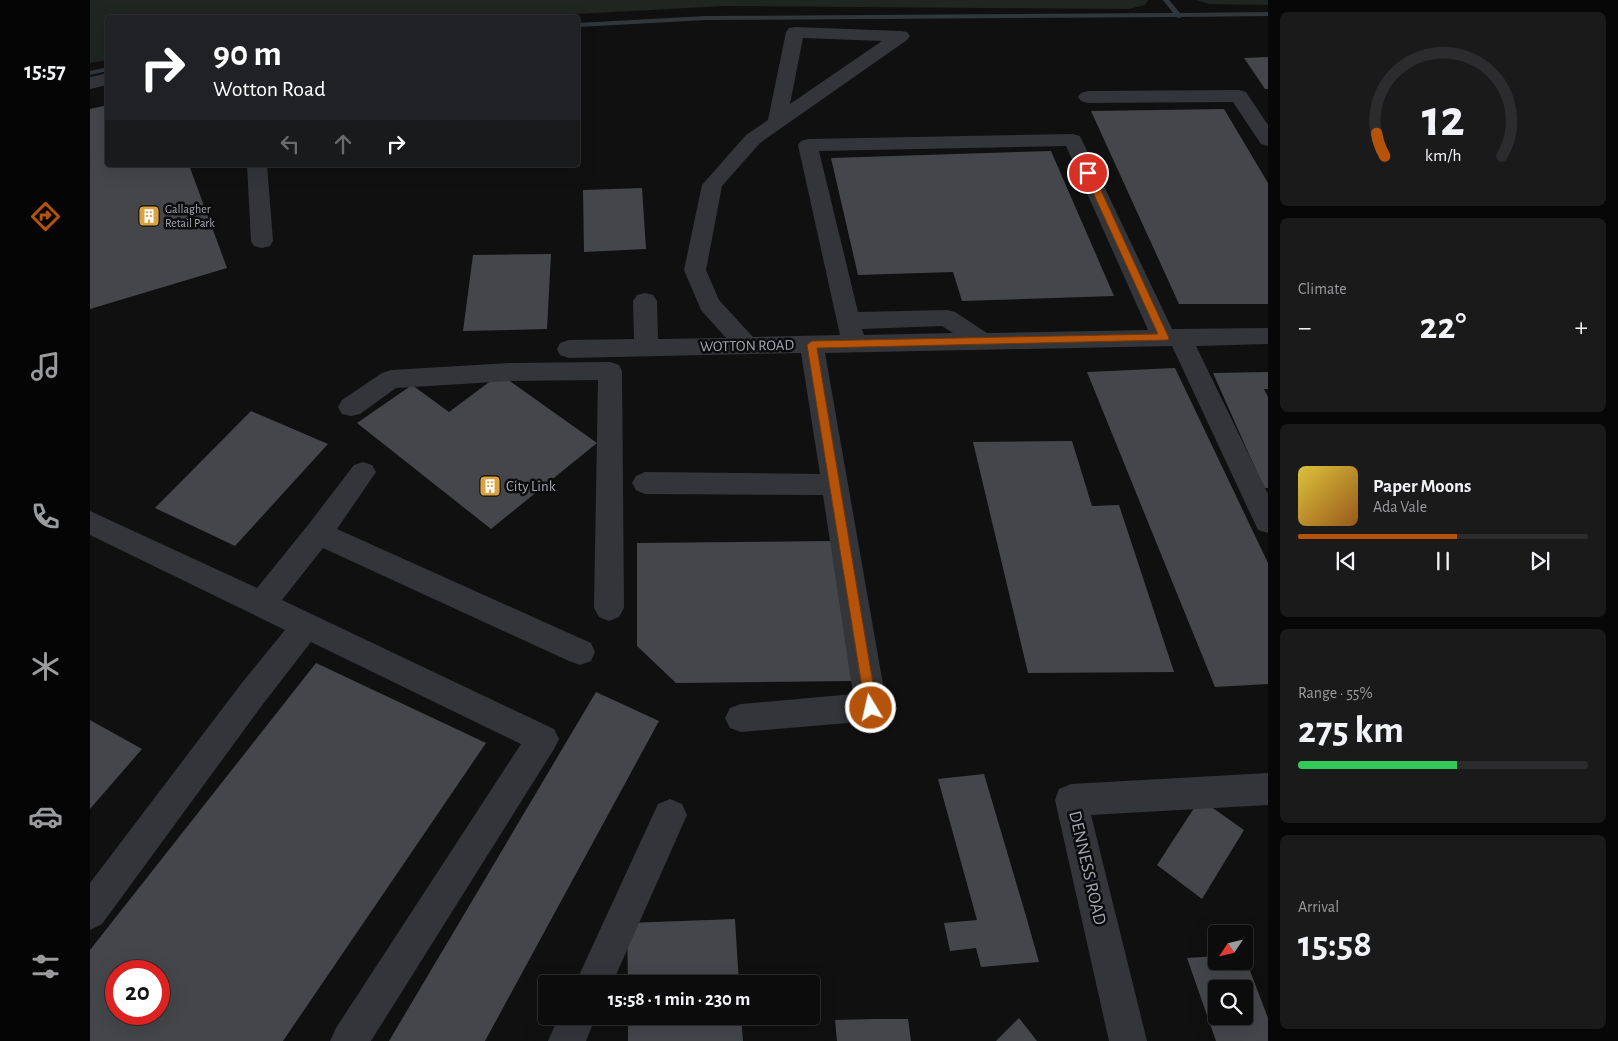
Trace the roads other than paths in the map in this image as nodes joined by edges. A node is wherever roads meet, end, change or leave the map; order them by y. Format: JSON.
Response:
{"nodes":[{"id":1,"x":105,"y":80,"type":"edge"},
{"id":2,"x":90,"y":83,"type":"edge"},
{"id":3,"x":1088,"y":97,"type":"dead end"},
{"id":4,"x":777,"y":122,"type":"junction"},
{"id":5,"x":1268,"y":140,"type":"edge"},
{"id":6,"x":257,"y":167,"type":"edge"},
{"id":7,"x":262,"y":241,"type":"dead end"},
{"id":8,"x":645,"y":300,"type":"dead end"},
{"id":9,"x":848,"y":321,"type":"junction"},
{"id":10,"x":1268,"y":336,"type":"edge"},
{"id":11,"x":1172,"y":337,"type":"junction"},
{"id":12,"x":982,"y":341,"type":"junction"},
{"id":13,"x":854,"y":344,"type":"junction"},
{"id":14,"x":812,"y":345,"type":"junction"},
{"id":15,"x":747,"y":346,"type":"junction"},
{"id":16,"x":646,"y":348,"type":"junction"},
{"id":17,"x":569,"y":349,"type":"dead end"},
{"id":18,"x":611,"y":360,"type":"junction"},
{"id":19,"x":351,"y":407,"type":"dead end"},
{"id":20,"x":362,"y":472,"type":"dead end"},
{"id":21,"x":645,"y":483,"type":"dead end"},
{"id":22,"x":835,"y":485,"type":"junction"},
{"id":23,"x":90,"y":522,"type":"edge"},
{"id":24,"x":1268,"y":522,"type":"edge"},
{"id":25,"x":318,"y":533,"type":"junction"},
{"id":26,"x":261,"y":604,"type":"junction"},
{"id":27,"x":609,"y":608,"type":"dead end"},
{"id":28,"x":306,"y":626,"type":"junction"},
{"id":29,"x":580,"y":652,"type":"dead end"},
{"id":30,"x":741,"y":718,"type":"dead end"},
{"id":31,"x":1268,"y":788,"type":"edge"},
{"id":32,"x":670,"y":815,"type":"dead end"},
{"id":33,"x":90,"y":912,"type":"edge"},
{"id":34,"x":597,"y":975,"type":"edge"},
{"id":35,"x":574,"y":1025,"type":"edge"},
{"id":36,"x":349,"y":1041,"type":"edge"},
{"id":37,"x":567,"y":1041,"type":"edge"},
{"id":38,"x":1128,"y":1041,"type":"edge"}],
"edges":[{"from":1,"to":2,"type":"street"},
{"from":3,"to":5,"type":"street"},
{"from":4,"to":4,"type":"street"},
{"from":4,"to":15,"type":"street"},
{"from":6,"to":7,"type":"street"},
{"from":8,"to":16,"type":"street"},
{"from":9,"to":11,"type":"street"},
{"from":9,"to":12,"type":"street"},
{"from":9,"to":13,"type":"street"},
{"from":10,"to":11,"type":"street","name":"WOTTON ROAD"},
{"from":11,"to":12,"type":"street","name":"WOTTON ROAD"},
{"from":11,"to":24,"type":"street"},
{"from":12,"to":13,"type":"street","name":"WOTTON ROAD"},
{"from":13,"to":14,"type":"street","name":"WOTTON ROAD"},
{"from":14,"to":15,"type":"street","name":"WOTTON ROAD"},
{"from":14,"to":22,"type":"street"},
{"from":15,"to":16,"type":"street","name":"WOTTON ROAD"},
{"from":16,"to":18,"type":"street","name":"WOTTON ROAD"},
{"from":17,"to":18,"type":"street","name":"WOTTON ROAD"},
{"from":18,"to":19,"type":"street"},
{"from":18,"to":27,"type":"street"},
{"from":20,"to":25,"type":"street"},
{"from":21,"to":22,"type":"street"},
{"from":22,"to":30,"type":"street"},
{"from":23,"to":26,"type":"street"},
{"from":25,"to":26,"type":"street"},
{"from":25,"to":29,"type":"street"},
{"from":26,"to":28,"type":"street"},
{"from":28,"to":33,"type":"street"},
{"from":28,"to":36,"type":"street"},
{"from":31,"to":38,"type":"street","name":"DENNESS ROAD"},
{"from":32,"to":34,"type":"street"},
{"from":35,"to":37,"type":"street"}]}
